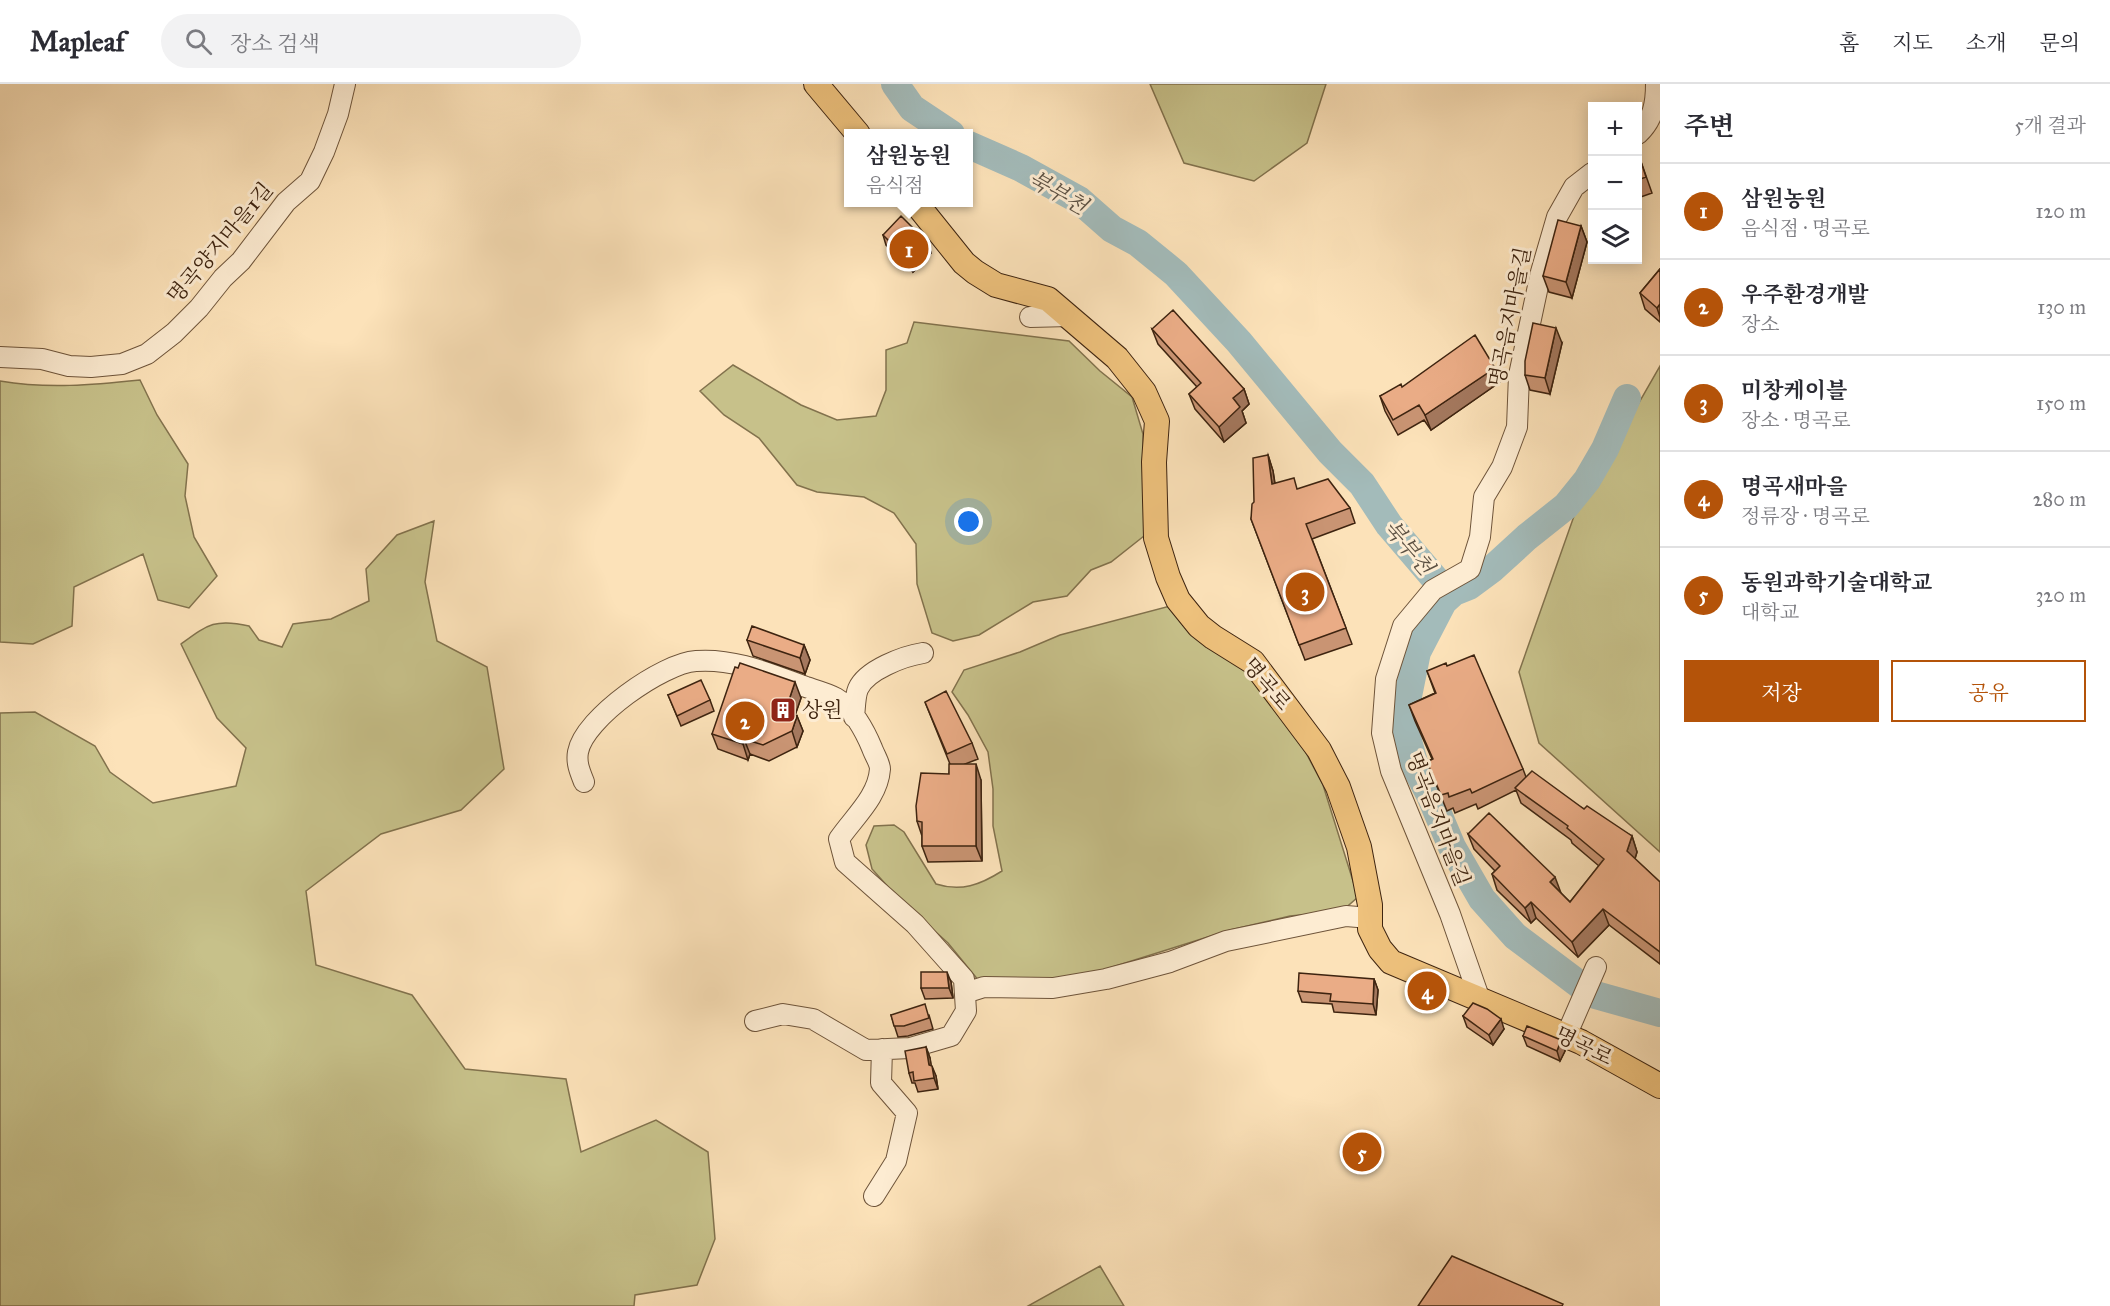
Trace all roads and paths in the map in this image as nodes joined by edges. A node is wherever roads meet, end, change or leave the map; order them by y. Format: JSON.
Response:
{"nodes":[{"id":1,"x":345,"y":84,"type":"edge"},
{"id":2,"x":816,"y":84,"type":"edge"},
{"id":3,"x":1656,"y":84,"type":"edge"},
{"id":4,"x":854,"y":129,"type":"edge"},
{"id":5,"x":1642,"y":130,"type":"edge"},
{"id":6,"x":1588,"y":177,"type":"edge"},
{"id":7,"x":919,"y":207,"type":"edge"},
{"id":8,"x":1070,"y":316,"type":"junction"},
{"id":9,"x":1030,"y":317,"type":"dead end"},
{"id":10,"x":0,"y":357,"type":"edge"},
{"id":11,"x":923,"y":653,"type":"dead end"},
{"id":12,"x":854,"y":717,"type":"junction"},
{"id":13,"x":584,"y":782,"type":"dead end"},
{"id":14,"x":1370,"y":918,"type":"junction"},
{"id":15,"x":1596,"y":967,"type":"dead end"},
{"id":16,"x":965,"y":993,"type":"junction"},
{"id":17,"x":1480,"y":1000,"type":"junction"},
{"id":18,"x":755,"y":1021,"type":"dead end"},
{"id":19,"x":1566,"y":1036,"type":"junction"},
{"id":20,"x":882,"y":1049,"type":"junction"},
{"id":21,"x":1660,"y":1086,"type":"edge"},
{"id":22,"x":874,"y":1196,"type":"dead end"}],
"edges":[{"from":1,"to":10,"type":"street","name":"명곡양지마을1길"},
{"from":2,"to":4,"type":"main road"},
{"from":3,"to":5,"type":"street"},
{"from":6,"to":17,"type":"street","name":"명곡음지마을길"},
{"from":7,"to":8,"type":"main road","name":"명곡로"},
{"from":8,"to":9,"type":"street"},
{"from":8,"to":14,"type":"main road","name":"명곡로"},
{"from":11,"to":12,"type":"street"},
{"from":12,"to":13,"type":"street"},
{"from":12,"to":16,"type":"street"},
{"from":14,"to":16,"type":"street"},
{"from":14,"to":17,"type":"main road","name":"명곡로"},
{"from":15,"to":19,"type":"street"},
{"from":16,"to":20,"type":"street"},
{"from":17,"to":19,"type":"main road","name":"명곡로"},
{"from":18,"to":20,"type":"street"},
{"from":19,"to":21,"type":"main road","name":"명곡로"},
{"from":20,"to":22,"type":"street"}]}
